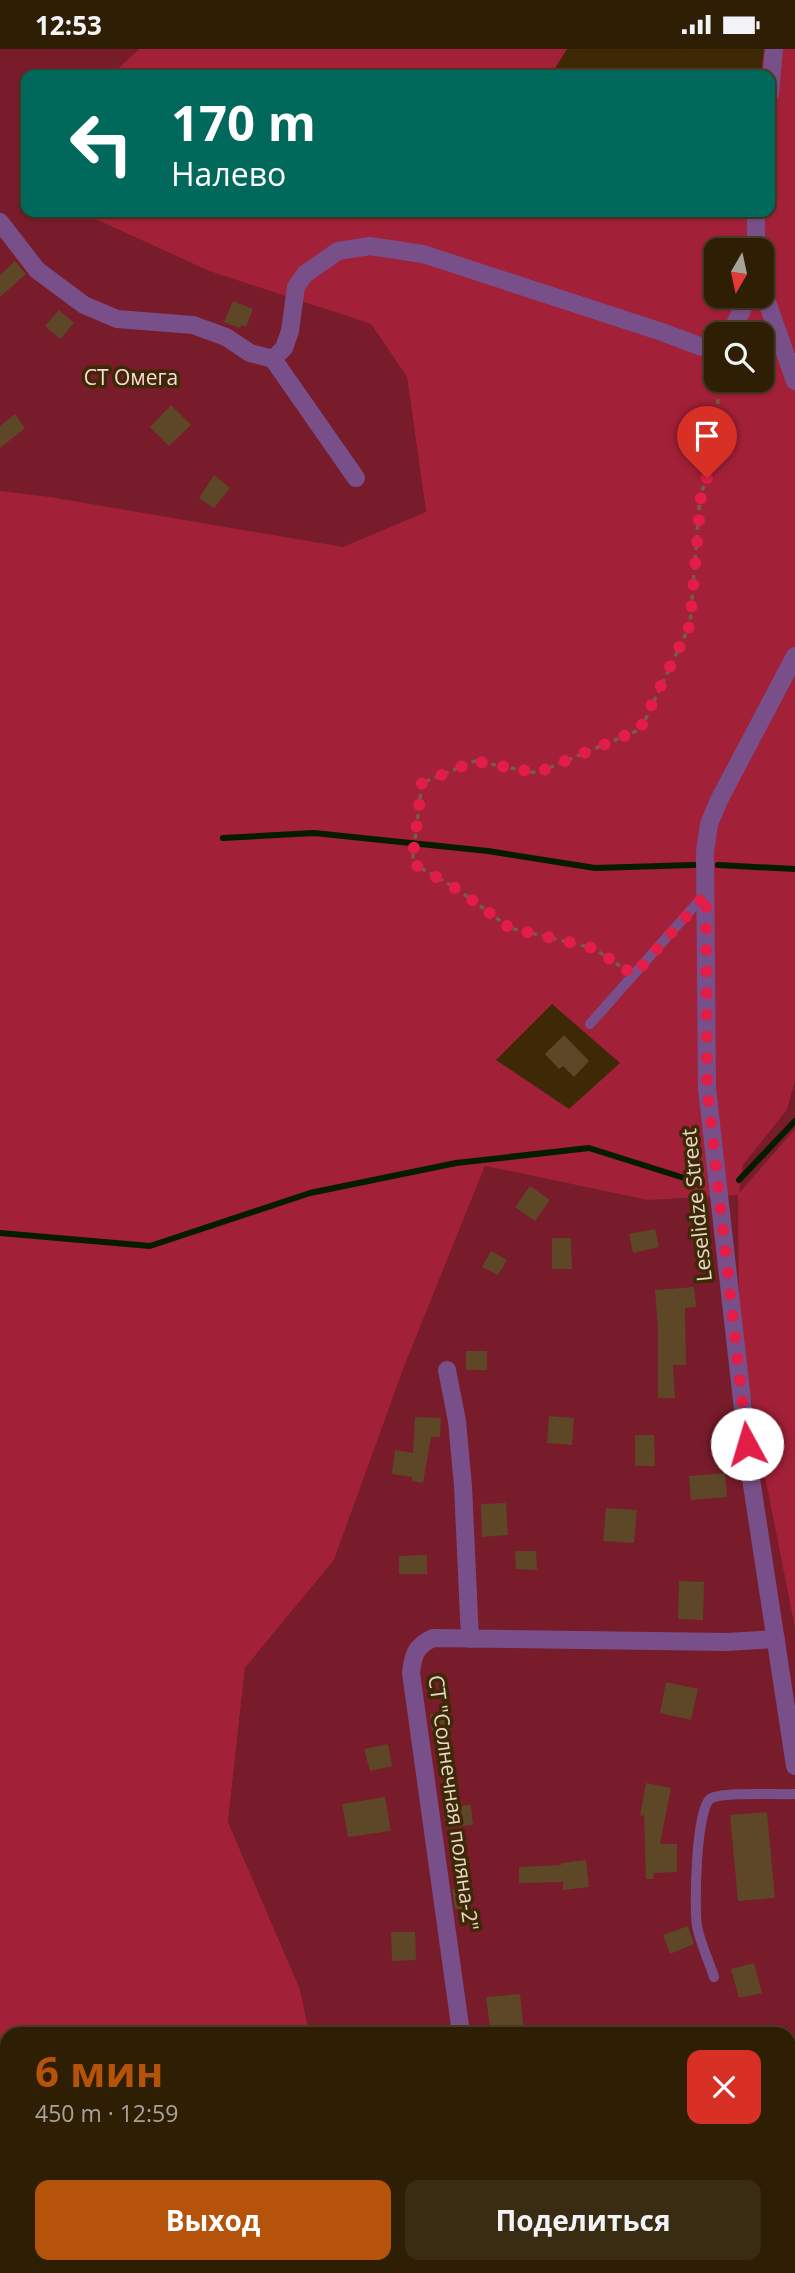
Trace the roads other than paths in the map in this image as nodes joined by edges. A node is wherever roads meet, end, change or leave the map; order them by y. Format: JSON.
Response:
{"nodes":[{"id":1,"x":774,"y":49,"type":"edge"},
{"id":2,"x":772,"y":70,"type":"edge"},
{"id":3,"x":756,"y":217,"type":"edge"},
{"id":4,"x":0,"y":222,"type":"edge"},
{"id":5,"x":756,"y":238,"type":"edge"},
{"id":6,"x":769,"y":308,"type":"edge"},
{"id":7,"x":704,"y":347,"type":"edge"},
{"id":8,"x":273,"y":359,"type":"junction"},
{"id":9,"x":795,"y":381,"type":"edge"},
{"id":10,"x":356,"y":478,"type":"dead end"},
{"id":11,"x":795,"y":656,"type":"edge"},
{"id":12,"x":706,"y":894,"type":"junction"},
{"id":13,"x":590,"y":1024,"type":"dead end"},
{"id":14,"x":447,"y":1370,"type":"dead end"},
{"id":15,"x":471,"y":1639,"type":"junction"},
{"id":16,"x":776,"y":1639,"type":"junction"},
{"id":17,"x":795,"y":1766,"type":"edge"},
{"id":18,"x":795,"y":1794,"type":"edge"},
{"id":19,"x":714,"y":1977,"type":"dead end"},
{"id":20,"x":460,"y":2027,"type":"edge"}],
"edges":[{"from":1,"to":2,"type":"street"},
{"from":3,"to":5,"type":"street"},
{"from":4,"to":8,"type":"street"},
{"from":6,"to":9,"type":"street"},
{"from":7,"to":8,"type":"street"},
{"from":8,"to":10,"type":"street"},
{"from":11,"to":12,"type":"street","name":"Leselidze Street"},
{"from":12,"to":13,"type":"lane"},
{"from":12,"to":16,"type":"street","name":"Leselidze Street"},
{"from":14,"to":15,"type":"street"},
{"from":15,"to":16,"type":"street","name":"СТ \"Солнечная поляна-2\""},
{"from":15,"to":20,"type":"street","name":"СТ \"Солнечная поляна-2\""},
{"from":16,"to":17,"type":"street","name":"Leselidze Street"},
{"from":18,"to":19,"type":"lane"}]}
